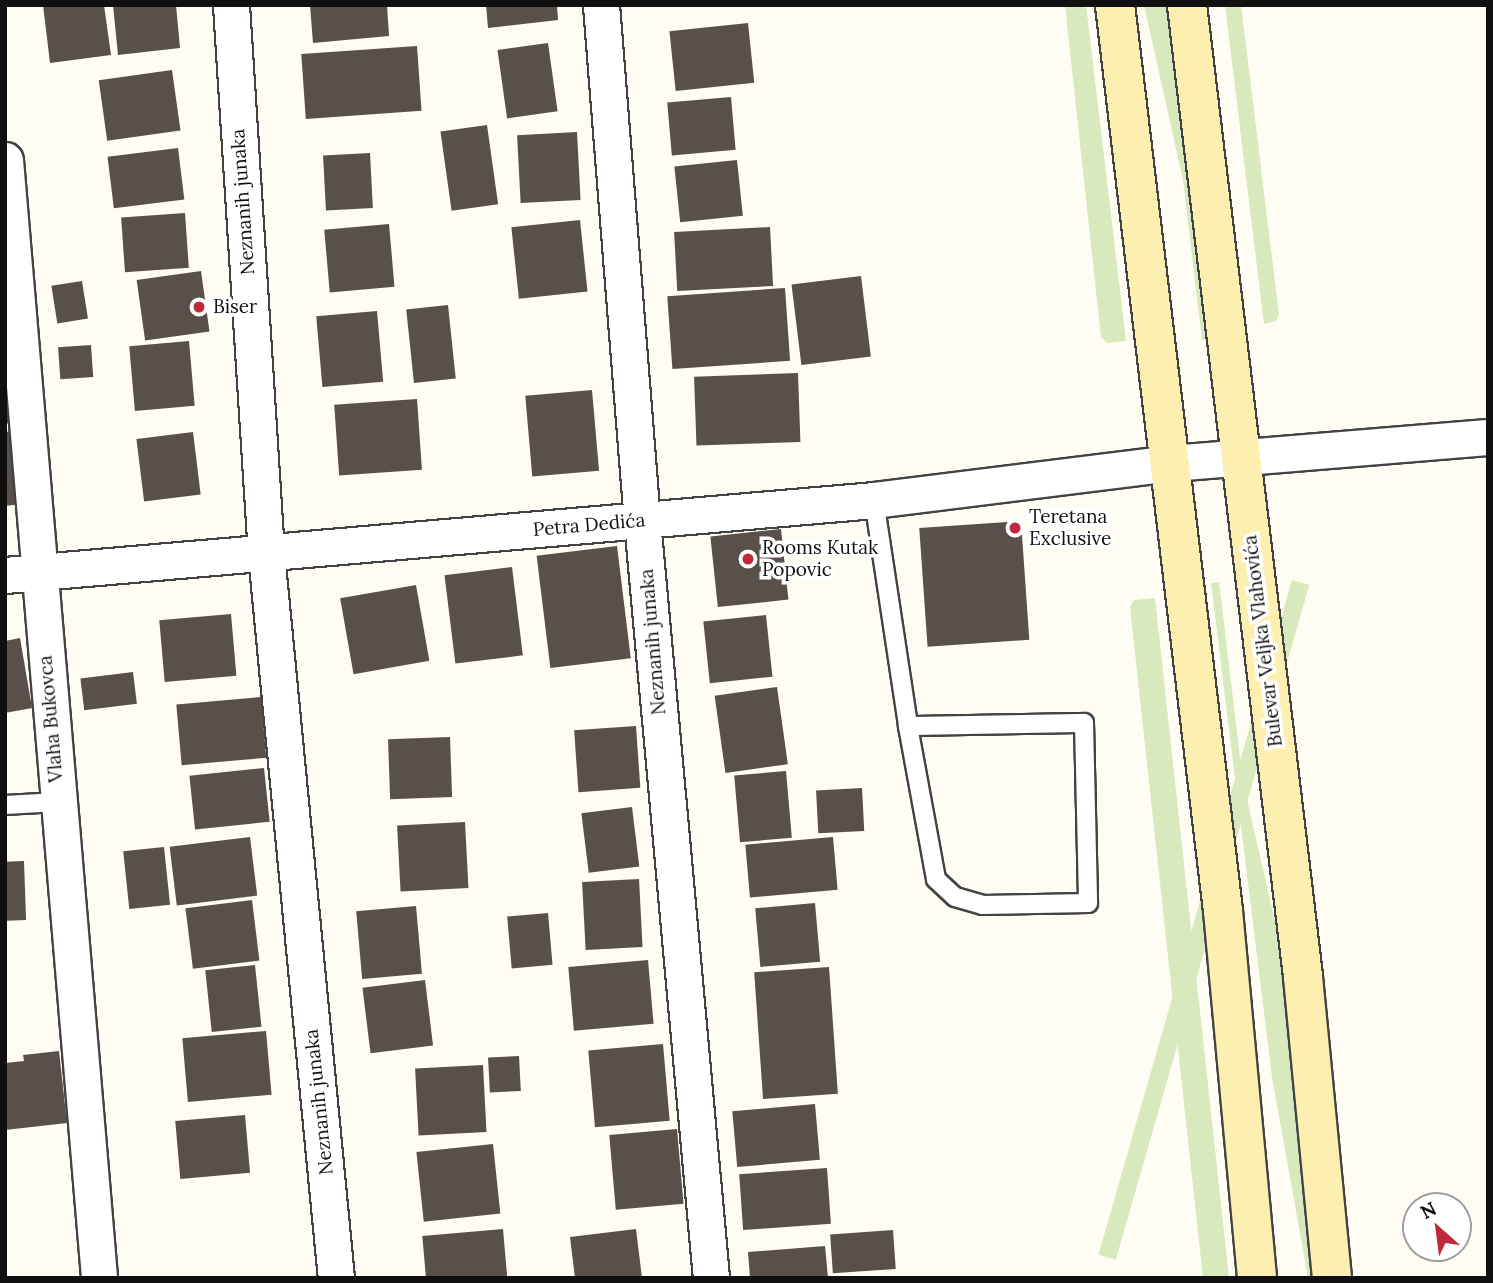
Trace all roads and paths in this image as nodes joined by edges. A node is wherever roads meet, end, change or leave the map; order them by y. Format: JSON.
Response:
{"nodes":[{"id":1,"x":231,"y":5,"type":"edge"},
{"id":2,"x":601,"y":5,"type":"edge"},
{"id":3,"x":1115,"y":5,"type":"edge"},
{"id":4,"x":1187,"y":5,"type":"edge"},
{"id":5,"x":5,"y":160,"type":"edge"},
{"id":6,"x":1488,"y":438,"type":"edge"},
{"id":7,"x":1242,"y":456,"type":"junction"},
{"id":8,"x":1171,"y":463,"type":"junction"},
{"id":9,"x":874,"y":500,"type":"junction"},
{"id":10,"x":642,"y":521,"type":"junction"},
{"id":11,"x":266,"y":554,"type":"junction"},
{"id":12,"x":22,"y":574,"type":"edge"},
{"id":13,"x":908,"y":726,"type":"junction"},
{"id":14,"x":58,"y":802,"type":"junction"},
{"id":15,"x":5,"y":805,"type":"edge"},
{"id":16,"x":99,"y":1278,"type":"edge"},
{"id":17,"x":336,"y":1278,"type":"edge"},
{"id":18,"x":711,"y":1278,"type":"edge"},
{"id":19,"x":1257,"y":1278,"type":"edge"},
{"id":20,"x":1332,"y":1278,"type":"edge"}],
"edges":[{"from":1,"to":11,"type":"street","name":"Neznanih junaka"},
{"from":2,"to":10,"type":"street","name":"Neznanih junaka"},
{"from":3,"to":8,"type":"main road"},
{"from":4,"to":7,"type":"main road","name":"Bulevar Veljka Vlahovića"},
{"from":5,"to":12,"type":"street","name":"Vlaha Bukovca"},
{"from":6,"to":7,"type":"street","name":"Petra Dedića"},
{"from":7,"to":8,"type":"street","name":"Petra Dedića"},
{"from":7,"to":20,"type":"main road","name":"Bulevar Veljka Vlahovića"},
{"from":8,"to":9,"type":"street","name":"Petra Dedića"},
{"from":8,"to":19,"type":"main road"},
{"from":9,"to":10,"type":"street","name":"Petra Dedića"},
{"from":9,"to":13,"type":"lane"},
{"from":10,"to":11,"type":"street","name":"Petra Dedića"},
{"from":10,"to":18,"type":"street","name":"Neznanih junaka"},
{"from":11,"to":12,"type":"street","name":"Petra Dedića"},
{"from":11,"to":17,"type":"street","name":"Neznanih junaka"},
{"from":12,"to":14,"type":"street","name":"Vlaha Bukovca"},
{"from":13,"to":13,"type":"lane"},
{"from":14,"to":15,"type":"lane"},
{"from":14,"to":16,"type":"street","name":"Vlaha Bukovca"}]}
